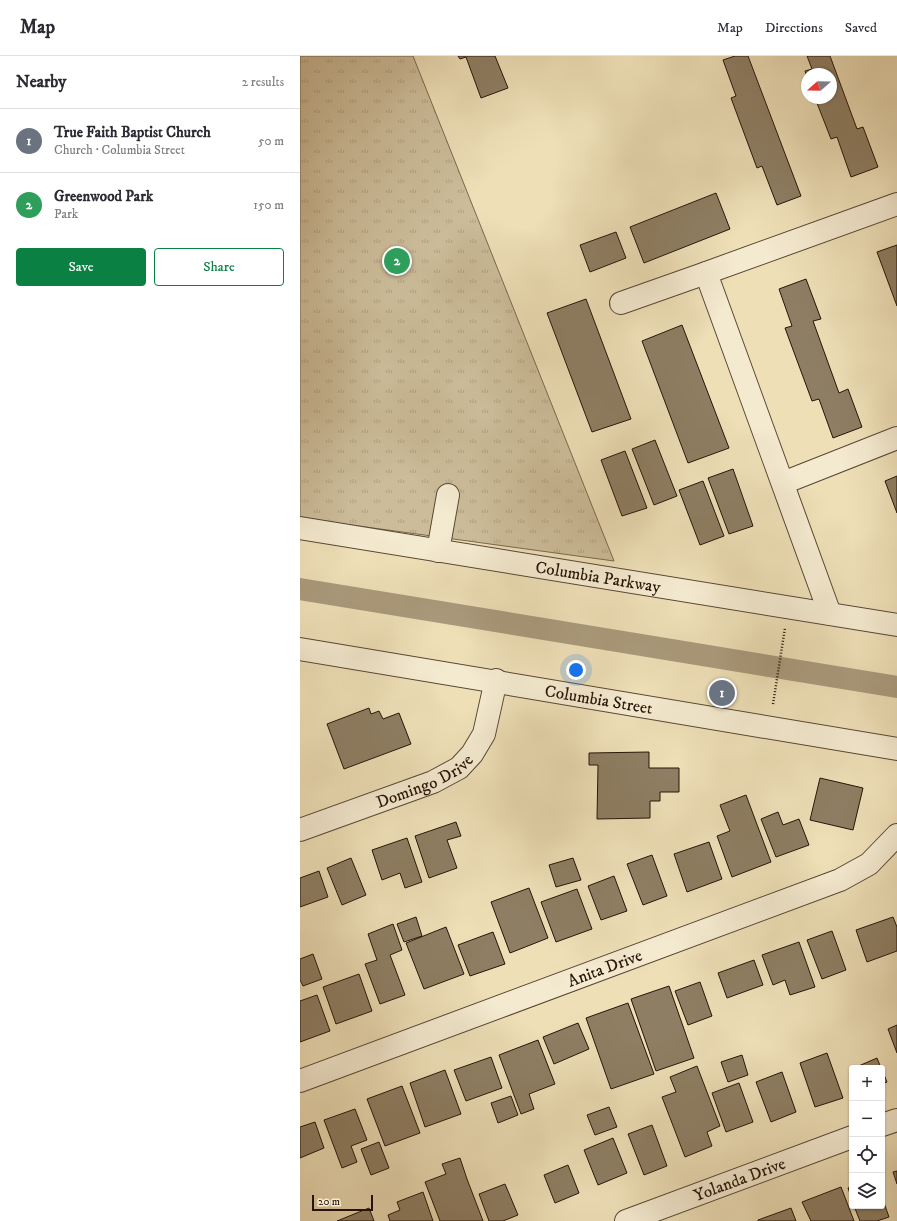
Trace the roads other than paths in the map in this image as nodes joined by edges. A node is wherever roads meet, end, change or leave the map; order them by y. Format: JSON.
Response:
{"nodes":[{"id":1,"x":897,"y":204,"type":"edge"},
{"id":2,"x":706,"y":273,"type":"junction"},
{"id":3,"x":622,"y":303,"type":"dead end"},
{"id":4,"x":897,"y":438,"type":"edge"},
{"id":5,"x":783,"y":483,"type":"junction"},
{"id":6,"x":448,"y":495,"type":"dead end"},
{"id":7,"x":300,"y":528,"type":"edge"},
{"id":8,"x":438,"y":551,"type":"junction"},
{"id":9,"x":830,"y":614,"type":"junction"},
{"id":10,"x":897,"y":625,"type":"edge"},
{"id":11,"x":300,"y":648,"type":"edge"},
{"id":12,"x":496,"y":680,"type":"junction"},
{"id":13,"x":897,"y":749,"type":"edge"},
{"id":14,"x":300,"y":830,"type":"edge"},
{"id":15,"x":897,"y":834,"type":"edge"},
{"id":16,"x":300,"y":1081,"type":"edge"},
{"id":17,"x":897,"y":1120,"type":"edge"},
{"id":18,"x":885,"y":1124,"type":"edge"},
{"id":19,"x":849,"y":1138,"type":"edge"},
{"id":20,"x":626,"y":1221,"type":"edge"}],
"edges":[{"from":1,"to":2,"type":"street"},
{"from":2,"to":3,"type":"street"},
{"from":2,"to":5,"type":"street"},
{"from":4,"to":5,"type":"street"},
{"from":5,"to":9,"type":"street"},
{"from":6,"to":8,"type":"street"},
{"from":7,"to":8,"type":"street","name":"Columbia Parkway"},
{"from":8,"to":9,"type":"street","name":"Columbia Parkway"},
{"from":9,"to":10,"type":"street","name":"Columbia Parkway"},
{"from":11,"to":12,"type":"street","name":"Columbia Street"},
{"from":12,"to":13,"type":"street","name":"Columbia Street"},
{"from":12,"to":14,"type":"street","name":"Domingo Drive"},
{"from":15,"to":16,"type":"street","name":"Anita Drive"},
{"from":17,"to":18,"type":"street"},
{"from":19,"to":20,"type":"street","name":"Yolanda Drive"}]}
